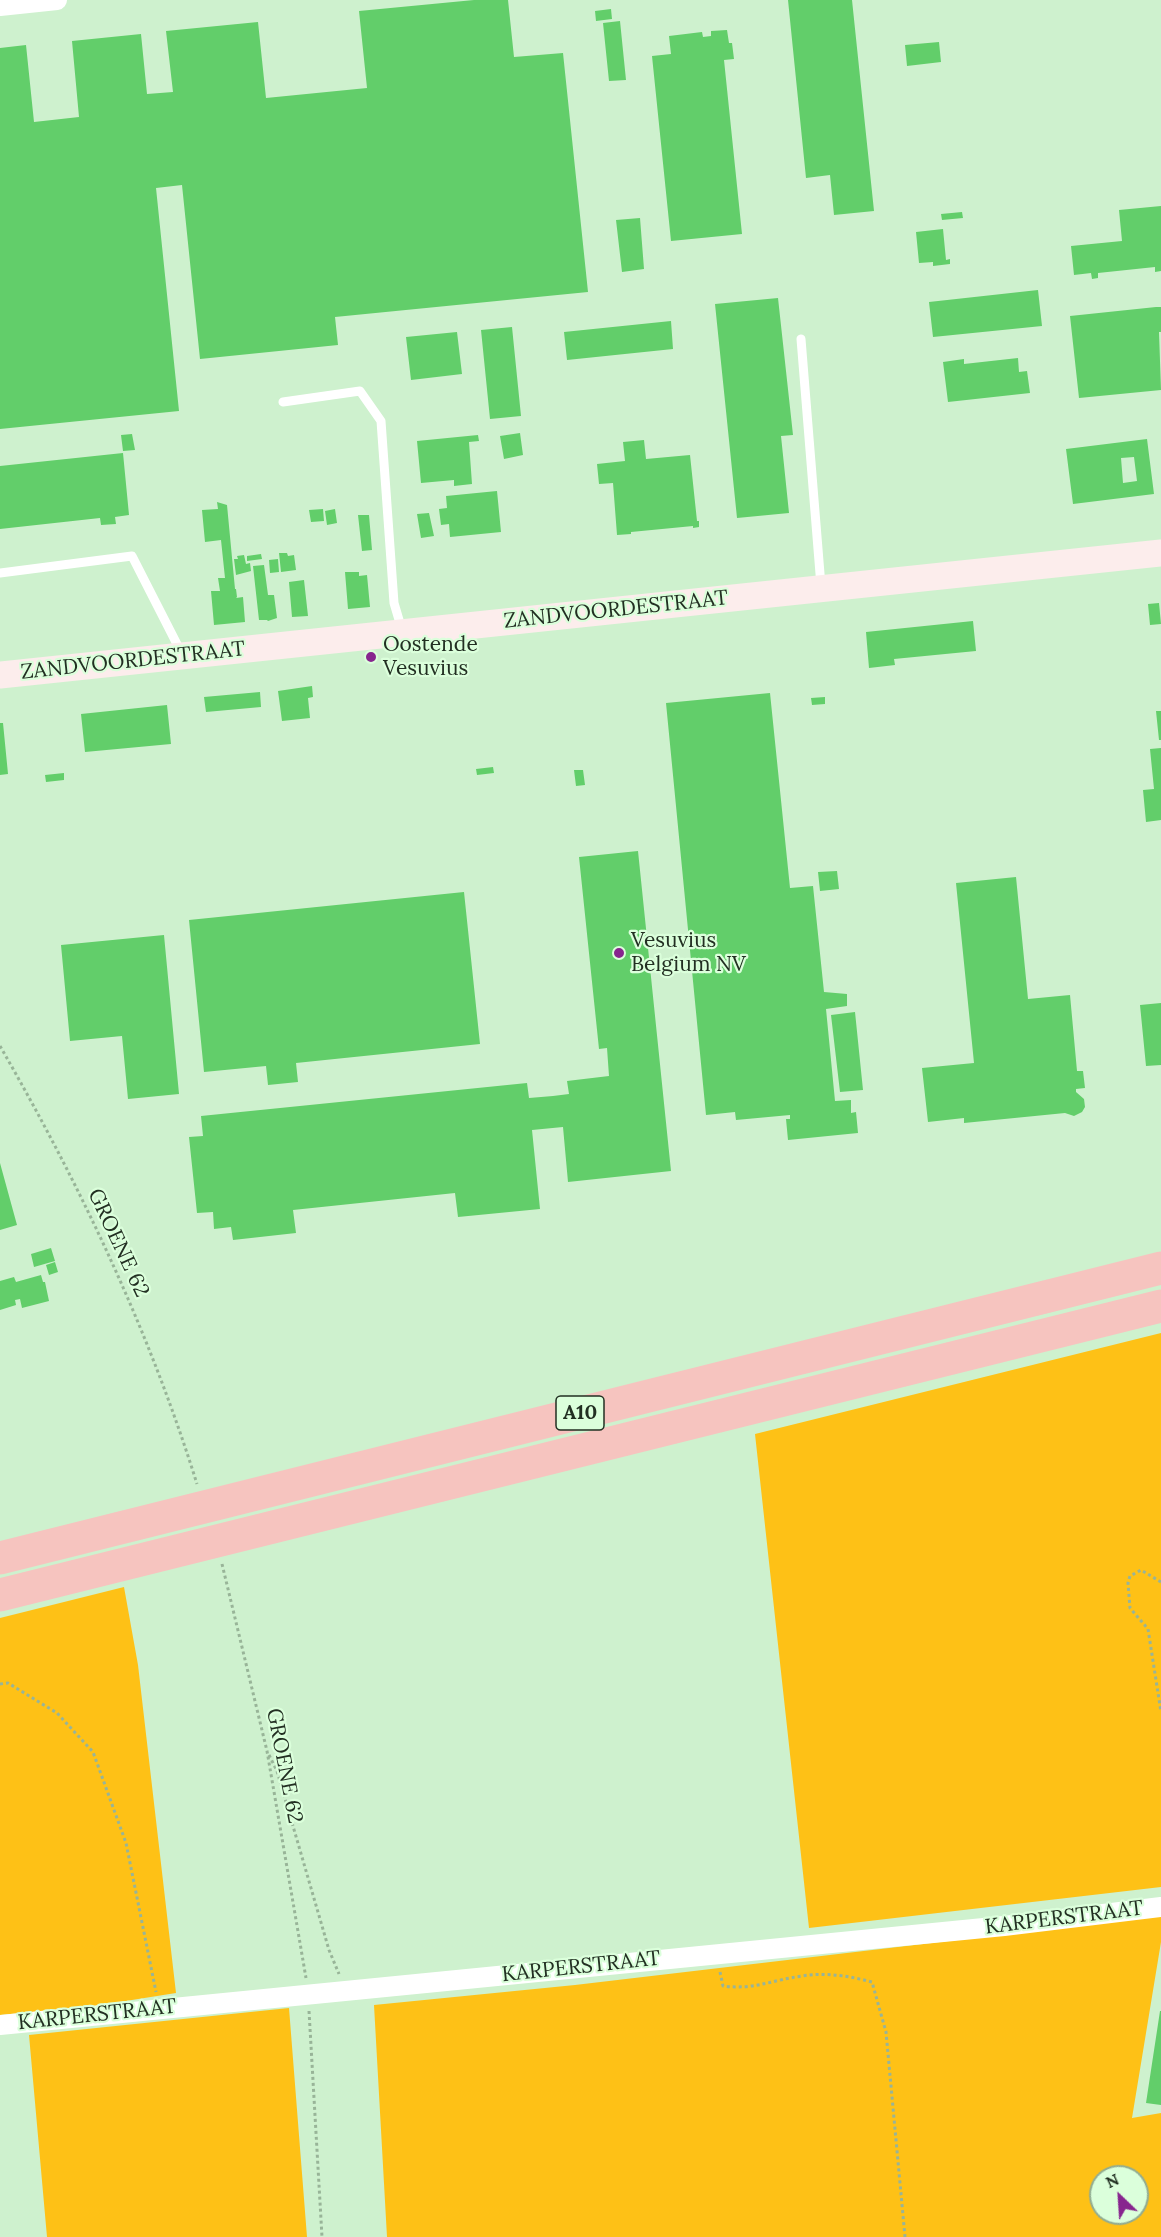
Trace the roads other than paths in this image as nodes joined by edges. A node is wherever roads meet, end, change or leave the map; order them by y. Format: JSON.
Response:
{"nodes":[{"id":1,"x":57,"y":0,"type":"edge"},
{"id":2,"x":0,"y":6,"type":"edge"},
{"id":3,"x":801,"y":339,"type":"dead end"},
{"id":4,"x":283,"y":402,"type":"dead end"},
{"id":5,"x":1161,"y":553,"type":"edge"},
{"id":6,"x":0,"y":573,"type":"edge"},
{"id":7,"x":821,"y":588,"type":"junction"},
{"id":8,"x":403,"y":632,"type":"junction"},
{"id":9,"x":182,"y":655,"type":"junction"},
{"id":10,"x":0,"y":675,"type":"edge"},
{"id":11,"x":1161,"y":1268,"type":"edge"},
{"id":12,"x":1161,"y":1306,"type":"edge"},
{"id":13,"x":0,"y":1558,"type":"edge"},
{"id":14,"x":0,"y":1595,"type":"edge"},
{"id":15,"x":1161,"y":1907,"type":"edge"},
{"id":16,"x":0,"y":2025,"type":"edge"}],
"edges":[{"from":1,"to":2,"type":"street"},
{"from":3,"to":7,"type":"lane"},
{"from":4,"to":8,"type":"lane"},
{"from":5,"to":7,"type":"main road","name":"ZANDVOORDESTRAAT"},
{"from":6,"to":9,"type":"lane"},
{"from":7,"to":8,"type":"main road","name":"ZANDVOORDESTRAAT"},
{"from":8,"to":9,"type":"main road","name":"ZANDVOORDESTRAAT"},
{"from":9,"to":10,"type":"main road","name":"ZANDVOORDESTRAAT"},
{"from":11,"to":13,"type":"highway","number":"A10"},
{"from":12,"to":14,"type":"highway","number":"A10"},
{"from":15,"to":16,"type":"street","name":"KARPERSTRAAT"}]}
